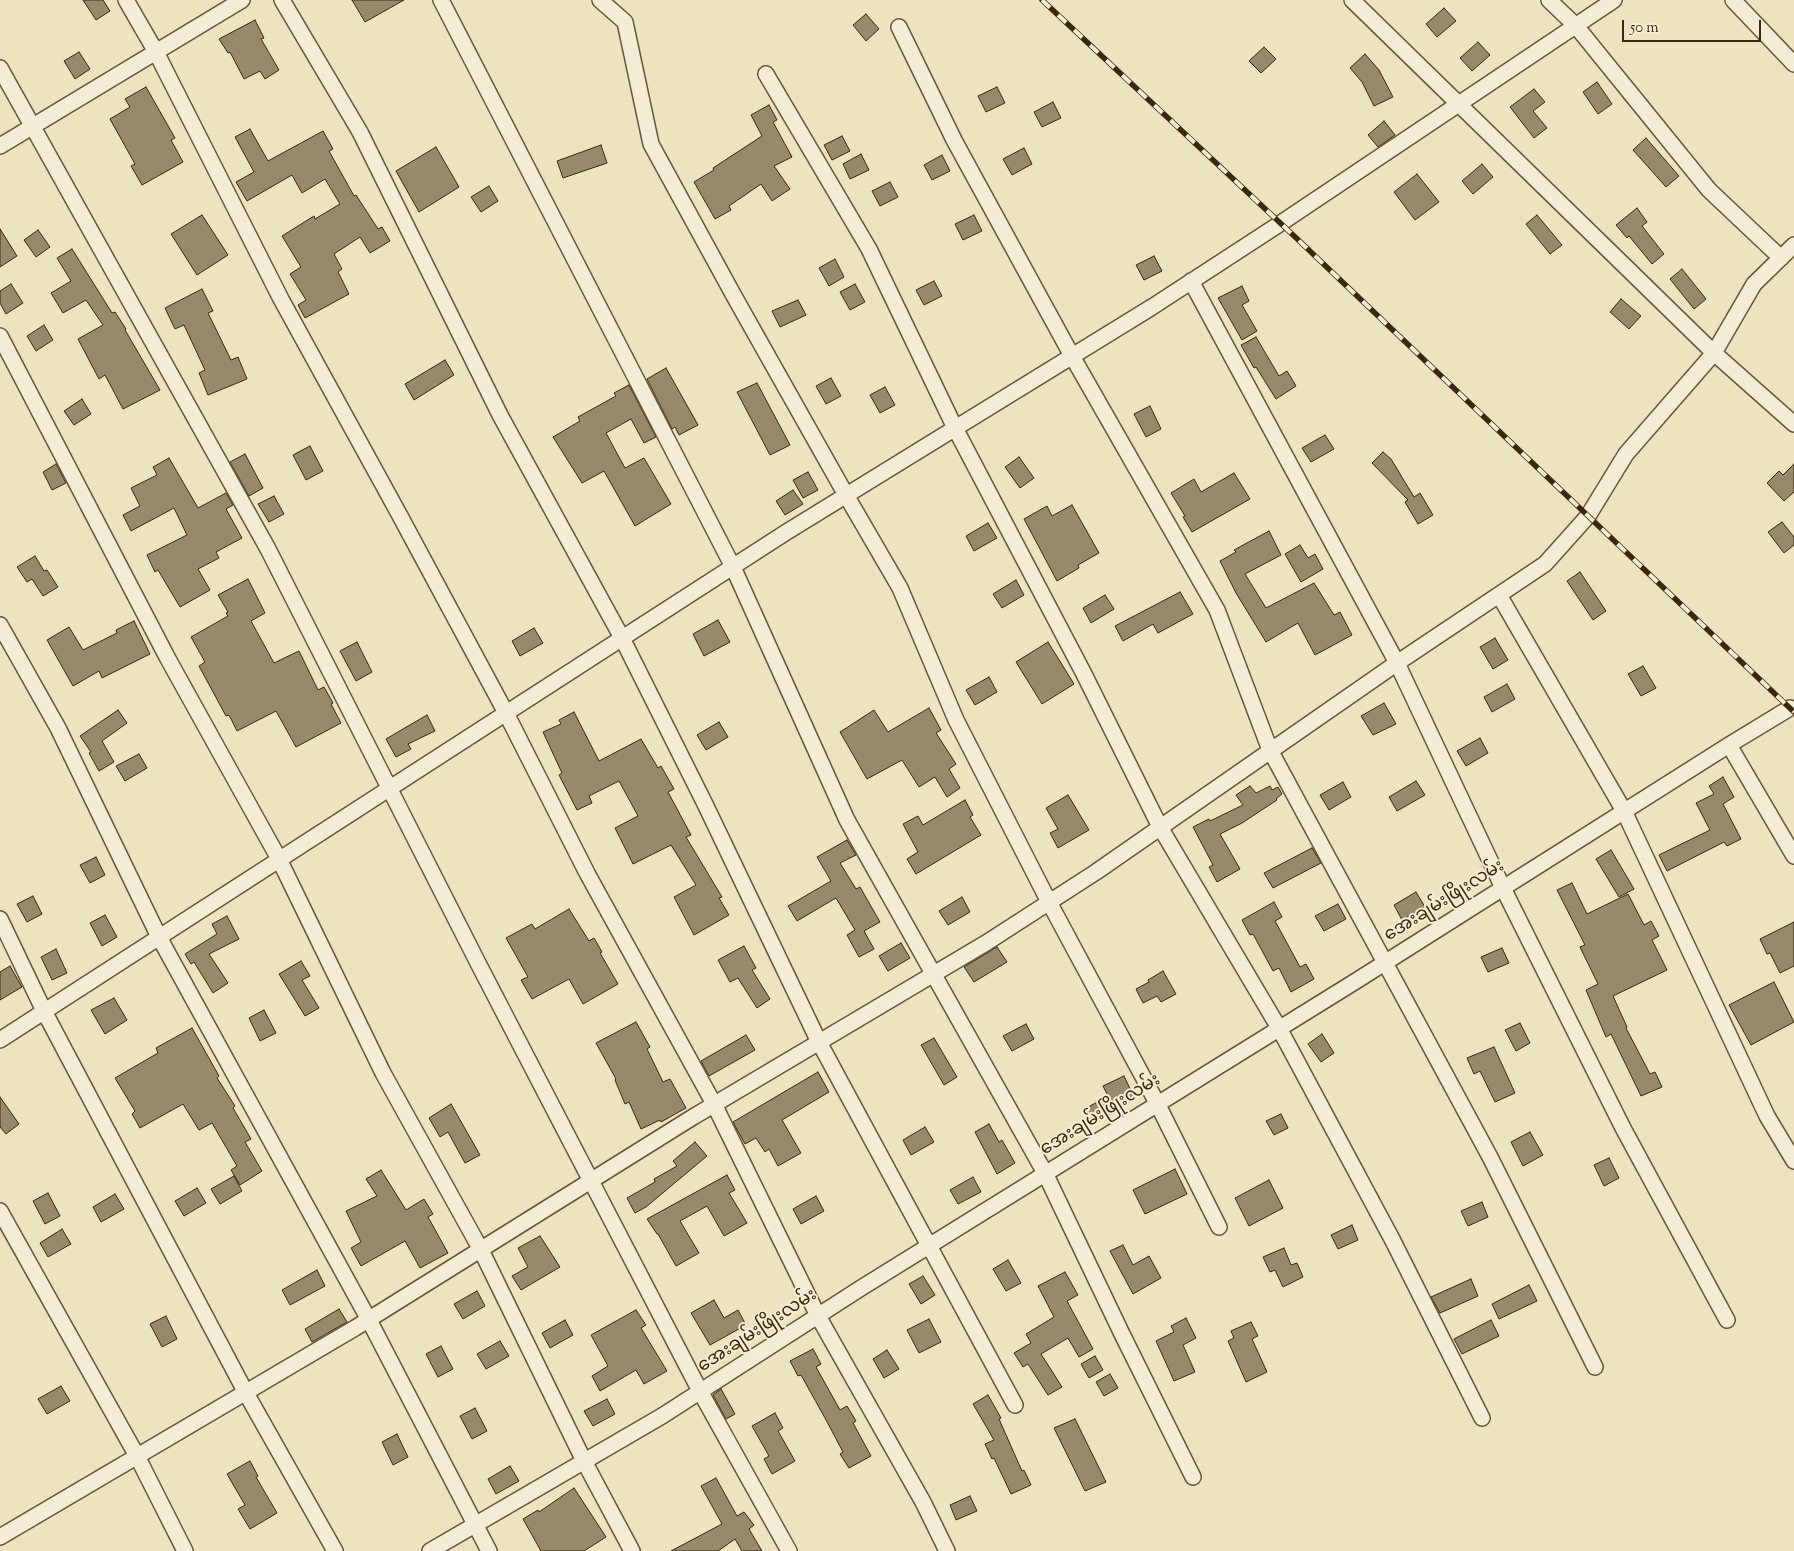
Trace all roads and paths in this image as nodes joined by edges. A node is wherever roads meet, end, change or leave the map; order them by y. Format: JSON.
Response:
{"nodes":[{"id":1,"x":126,"y":0,"type":"edge"},
{"id":2,"x":242,"y":0,"type":"edge"},
{"id":3,"x":282,"y":0,"type":"edge"},
{"id":4,"x":440,"y":0,"type":"edge"},
{"id":5,"x":600,"y":0,"type":"edge"},
{"id":6,"x":1352,"y":0,"type":"edge"},
{"id":7,"x":1549,"y":0,"type":"edge"},
{"id":8,"x":1614,"y":0,"type":"edge"},
{"id":9,"x":1733,"y":0,"type":"edge"},
{"id":10,"x":1576,"y":26,"type":"junction"},
{"id":11,"x":899,"y":27,"type":"dead end"},
{"id":12,"x":156,"y":52,"type":"junction"},
{"id":13,"x":1794,"y":64,"type":"edge"},
{"id":14,"x":0,"y":68,"type":"edge"},
{"id":15,"x":766,"y":74,"type":"dead end"},
{"id":16,"x":1460,"y":103,"type":"junction"},
{"id":17,"x":32,"y":126,"type":"junction"},
{"id":18,"x":0,"y":146,"type":"edge"},
{"id":19,"x":1794,"y":245,"type":"edge"},
{"id":20,"x":1781,"y":258,"type":"junction"},
{"id":21,"x":1191,"y":281,"type":"junction"},
{"id":22,"x":0,"y":336,"type":"edge"},
{"id":23,"x":1714,"y":353,"type":"junction"},
{"id":24,"x":1072,"y":356,"type":"junction"},
{"id":25,"x":1794,"y":424,"type":"edge"},
{"id":26,"x":955,"y":428,"type":"junction"},
{"id":27,"x":846,"y":495,"type":"junction"},
{"id":28,"x":733,"y":567,"type":"junction"},
{"id":29,"x":1499,"y":595,"type":"junction"},
{"id":30,"x":0,"y":625,"type":"edge"},
{"id":31,"x":622,"y":638,"type":"junction"},
{"id":32,"x":1397,"y":663,"type":"junction"},
{"id":33,"x":1790,"y":708,"type":"dead end"},
{"id":34,"x":506,"y":713,"type":"junction"},
{"id":35,"x":1728,"y":745,"type":"junction"},
{"id":36,"x":1270,"y":750,"type":"junction"},
{"id":37,"x":389,"y":788,"type":"junction"},
{"id":38,"x":1624,"y":811,"type":"junction"},
{"id":39,"x":1160,"y":827,"type":"junction"},
{"id":40,"x":1794,"y":856,"type":"edge"},
{"id":41,"x":278,"y":860,"type":"junction"},
{"id":42,"x":1503,"y":888,"type":"junction"},
{"id":43,"x":1049,"y":902,"type":"junction"},
{"id":44,"x":0,"y":920,"type":"edge"},
{"id":45,"x":159,"y":937,"type":"junction"},
{"id":46,"x":1384,"y":963,"type":"junction"},
{"id":47,"x":934,"y":974,"type":"junction"},
{"id":48,"x":44,"y":1012,"type":"junction"},
{"id":49,"x":1279,"y":1028,"type":"junction"},
{"id":50,"x":0,"y":1040,"type":"edge"},
{"id":51,"x":819,"y":1042,"type":"junction"},
{"id":52,"x":1157,"y":1103,"type":"junction"},
{"id":53,"x":714,"y":1104,"type":"junction"},
{"id":54,"x":1794,"y":1161,"type":"edge"},
{"id":55,"x":1045,"y":1173,"type":"junction"},
{"id":56,"x":592,"y":1180,"type":"junction"},
{"id":57,"x":0,"y":1211,"type":"edge"},
{"id":58,"x":1219,"y":1227,"type":"dead end"},
{"id":59,"x":930,"y":1245,"type":"junction"},
{"id":60,"x":481,"y":1250,"type":"junction"},
{"id":61,"x":818,"y":1316,"type":"junction"},
{"id":62,"x":369,"y":1320,"type":"junction"},
{"id":63,"x":1727,"y":1320,"type":"dead end"},
{"id":64,"x":1595,"y":1367,"type":"dead end"},
{"id":65,"x":700,"y":1391,"type":"junction"},
{"id":66,"x":246,"y":1393,"type":"junction"},
{"id":67,"x":1015,"y":1405,"type":"dead end"},
{"id":68,"x":1482,"y":1418,"type":"dead end"},
{"id":69,"x":137,"y":1456,"type":"junction"},
{"id":70,"x":584,"y":1461,"type":"junction"},
{"id":71,"x":1194,"y":1477,"type":"dead end"},
{"id":72,"x":474,"y":1525,"type":"junction"},
{"id":73,"x":0,"y":1537,"type":"edge"},
{"id":74,"x":185,"y":1551,"type":"edge"},
{"id":75,"x":335,"y":1551,"type":"edge"},
{"id":76,"x":430,"y":1551,"type":"edge"},
{"id":77,"x":489,"y":1551,"type":"edge"},
{"id":78,"x":632,"y":1551,"type":"edge"},
{"id":79,"x":789,"y":1551,"type":"edge"},
{"id":80,"x":947,"y":1551,"type":"edge"}],
"edges":[{"from":1,"to":12,"type":"street"},
{"from":2,"to":12,"type":"street"},
{"from":3,"to":31,"type":"street"},
{"from":4,"to":28,"type":"street"},
{"from":5,"to":27,"type":"street"},
{"from":6,"to":16,"type":"street"},
{"from":7,"to":10,"type":"street"},
{"from":8,"to":10,"type":"street"},
{"from":9,"to":13,"type":"street"},
{"from":10,"to":16,"type":"street"},
{"from":10,"to":20,"type":"street"},
{"from":11,"to":24,"type":"street"},
{"from":12,"to":17,"type":"street"},
{"from":12,"to":34,"type":"street"},
{"from":14,"to":17,"type":"street"},
{"from":15,"to":26,"type":"street"},
{"from":16,"to":21,"type":"street"},
{"from":16,"to":23,"type":"street"},
{"from":17,"to":18,"type":"street"},
{"from":17,"to":37,"type":"street"},
{"from":19,"to":20,"type":"street"},
{"from":20,"to":23,"type":"street"},
{"from":21,"to":24,"type":"street"},
{"from":21,"to":32,"type":"street"},
{"from":22,"to":41,"type":"street"},
{"from":23,"to":25,"type":"street"},
{"from":23,"to":29,"type":"street"},
{"from":24,"to":26,"type":"street"},
{"from":24,"to":36,"type":"street"},
{"from":26,"to":27,"type":"street"},
{"from":26,"to":39,"type":"street"},
{"from":27,"to":28,"type":"street"},
{"from":27,"to":43,"type":"street"},
{"from":28,"to":31,"type":"street"},
{"from":28,"to":47,"type":"street"},
{"from":29,"to":32,"type":"street"},
{"from":29,"to":38,"type":"street"},
{"from":30,"to":45,"type":"street"},
{"from":31,"to":34,"type":"street"},
{"from":31,"to":51,"type":"street"},
{"from":32,"to":36,"type":"street"},
{"from":32,"to":42,"type":"street"},
{"from":33,"to":35,"type":"street","name":"အေးချမ်းဖြိုးလမ်း"},
{"from":34,"to":37,"type":"street"},
{"from":34,"to":53,"type":"street"},
{"from":35,"to":38,"type":"street","name":"အေးချမ်းဖြိုးလမ်း"},
{"from":35,"to":40,"type":"street"},
{"from":36,"to":39,"type":"street"},
{"from":36,"to":46,"type":"street"},
{"from":37,"to":41,"type":"street"},
{"from":37,"to":56,"type":"street"},
{"from":38,"to":42,"type":"street","name":"အေးချမ်းဖြိုးလမ်း"},
{"from":38,"to":54,"type":"street"},
{"from":39,"to":43,"type":"street"},
{"from":39,"to":49,"type":"street"},
{"from":41,"to":45,"type":"street"},
{"from":41,"to":60,"type":"street"},
{"from":42,"to":46,"type":"street","name":"အေးချမ်းဖြိုးလမ်း"},
{"from":42,"to":63,"type":"street"},
{"from":43,"to":47,"type":"street"},
{"from":43,"to":52,"type":"street"},
{"from":44,"to":48,"type":"street"},
{"from":45,"to":48,"type":"street"},
{"from":45,"to":62,"type":"street"},
{"from":46,"to":49,"type":"street","name":"အေးချမ်းဖြိုးလမ်း"},
{"from":46,"to":64,"type":"street"},
{"from":47,"to":51,"type":"street"},
{"from":47,"to":55,"type":"street"},
{"from":48,"to":50,"type":"street"},
{"from":48,"to":66,"type":"street"},
{"from":49,"to":52,"type":"street","name":"အေးချမ်းဖြိုးလမ်း"},
{"from":49,"to":68,"type":"street"},
{"from":51,"to":53,"type":"street"},
{"from":51,"to":59,"type":"street"},
{"from":52,"to":55,"type":"street","name":"အေးချမ်းဖြိုးလမ်း"},
{"from":52,"to":58,"type":"street"},
{"from":53,"to":56,"type":"street"},
{"from":53,"to":61,"type":"street"},
{"from":55,"to":59,"type":"street","name":"အေးချမ်းဖြိုးလမ်း"},
{"from":55,"to":71,"type":"street"},
{"from":56,"to":60,"type":"street"},
{"from":56,"to":65,"type":"street"},
{"from":57,"to":69,"type":"street"},
{"from":59,"to":61,"type":"street","name":"အေးချမ်းဖြိုးလမ်း"},
{"from":59,"to":67,"type":"street"},
{"from":60,"to":62,"type":"street"},
{"from":60,"to":70,"type":"street"},
{"from":61,"to":65,"type":"street","name":"အေးချမ်းဖြိုးလမ်း"},
{"from":61,"to":80,"type":"street"},
{"from":62,"to":66,"type":"street"},
{"from":62,"to":72,"type":"street"},
{"from":65,"to":70,"type":"street","name":"အေးချမ်းဖြိုးလမ်း"},
{"from":65,"to":79,"type":"street"},
{"from":66,"to":69,"type":"street"},
{"from":66,"to":75,"type":"street"},
{"from":69,"to":73,"type":"street"},
{"from":69,"to":74,"type":"street"},
{"from":70,"to":72,"type":"street","name":"အေးချမ်းဖြိုးလမ်း"},
{"from":70,"to":78,"type":"street"},
{"from":72,"to":76,"type":"street","name":"အေးချမ်းဖြိုးလမ်း"},
{"from":72,"to":77,"type":"street"}]}
